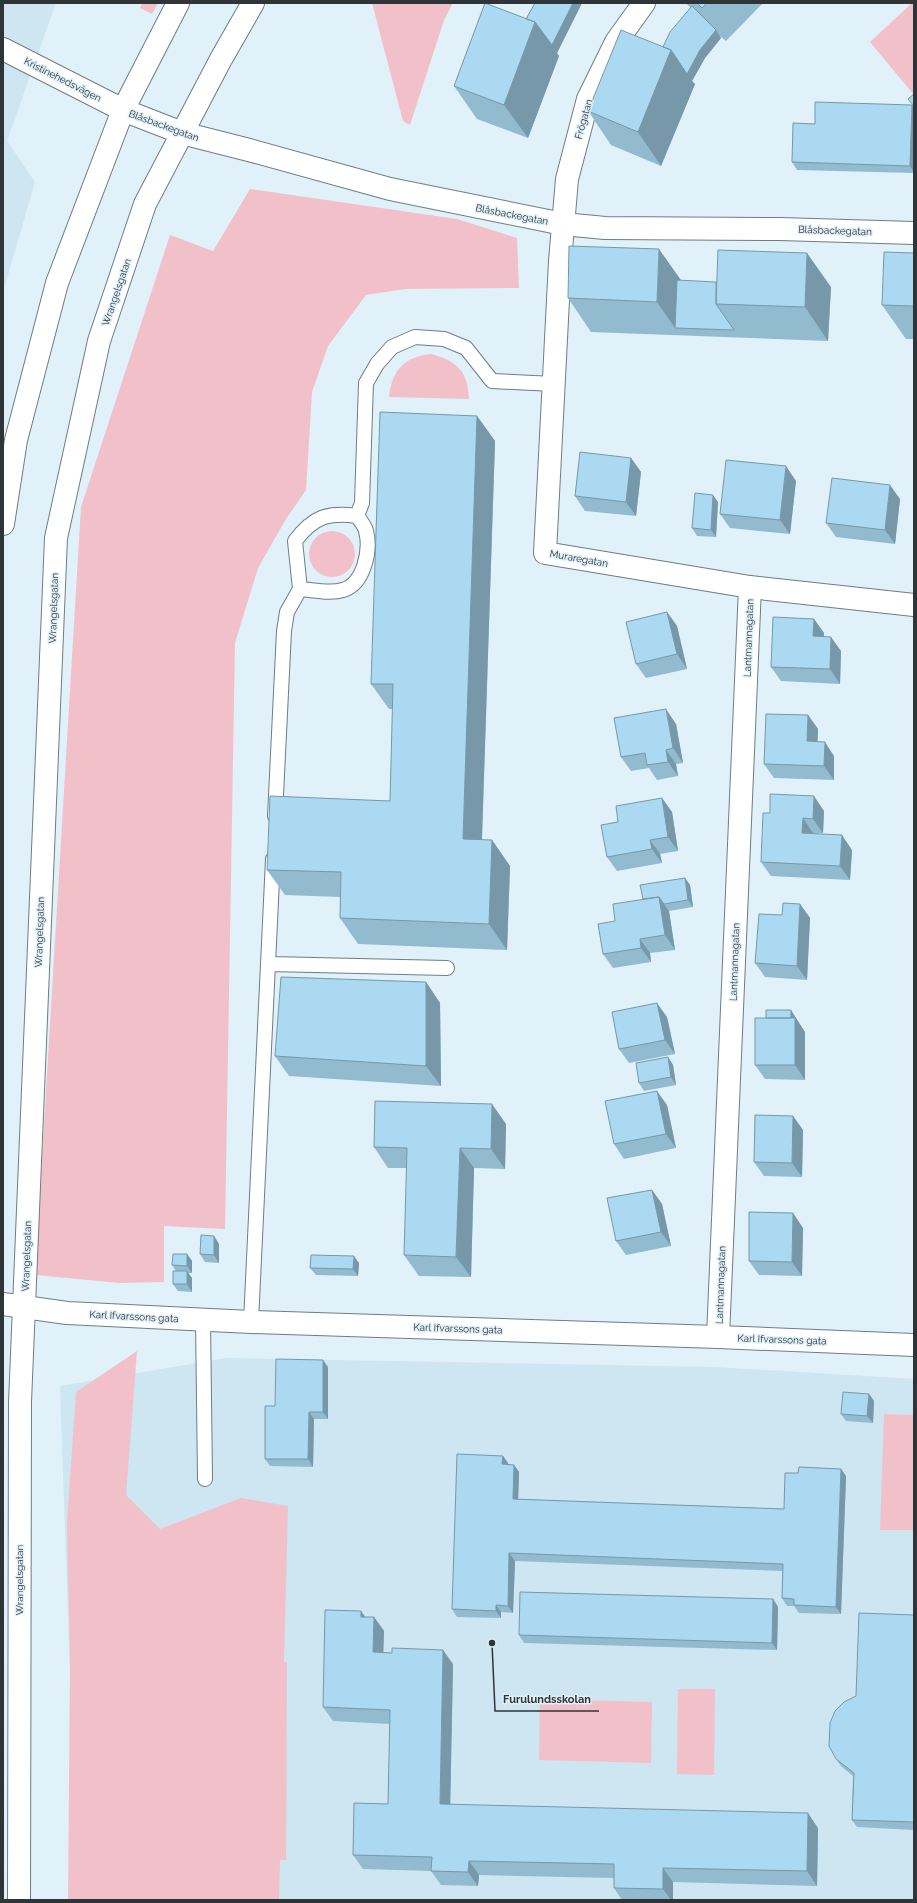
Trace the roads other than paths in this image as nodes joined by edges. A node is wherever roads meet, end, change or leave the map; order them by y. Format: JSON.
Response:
{"nodes":[{"id":1,"x":178,"y":3,"type":"edge"},
{"id":2,"x":253,"y":3,"type":"edge"},
{"id":3,"x":644,"y":3,"type":"edge"},
{"id":4,"x":3,"y":49,"type":"edge"},
{"id":5,"x":123,"y":110,"type":"junction"},
{"id":6,"x":182,"y":133,"type":"junction"},
{"id":7,"x":563,"y":224,"type":"junction"},
{"id":8,"x":914,"y":233,"type":"edge"},
{"id":9,"x":554,"y":384,"type":"junction"},
{"id":10,"x":357,"y":516,"type":"junction"},
{"id":11,"x":3,"y":524,"type":"edge"},
{"id":12,"x":750,"y":587,"type":"junction"},
{"id":13,"x":300,"y":588,"type":"junction"},
{"id":14,"x":914,"y":605,"type":"edge"},
{"id":15,"x":275,"y":829,"type":"edge"},
{"id":16,"x":274,"y":845,"type":"edge"},
{"id":17,"x":269,"y":964,"type":"junction"},
{"id":18,"x":447,"y":968,"type":"dead end"},
{"id":19,"x":13,"y":1305,"type":"edge"},
{"id":20,"x":203,"y":1319,"type":"junction"},
{"id":21,"x":251,"y":1322,"type":"junction"},
{"id":22,"x":718,"y":1337,"type":"junction"},
{"id":23,"x":914,"y":1345,"type":"edge"},
{"id":24,"x":206,"y":1479,"type":"dead end"},
{"id":25,"x":19,"y":1900,"type":"edge"}],
"edges":[{"from":1,"to":5,"type":"street"},
{"from":2,"to":6,"type":"street","name":"Wrangelsgatan"},
{"from":3,"to":7,"type":"street","name":"Frögatan"},
{"from":4,"to":5,"type":"street","name":"Kristinehedsvägen"},
{"from":5,"to":6,"type":"street","name":"Blåsbackegatan"},
{"from":5,"to":11,"type":"street"},
{"from":6,"to":7,"type":"street","name":"Blåsbackegatan"},
{"from":6,"to":19,"type":"street","name":"Wrangelsgatan"},
{"from":7,"to":8,"type":"street","name":"Blåsbackegatan"},
{"from":7,"to":9,"type":"street","name":"Muraregatan"},
{"from":9,"to":10,"type":"lane"},
{"from":9,"to":12,"type":"street","name":"Muraregatan"},
{"from":10,"to":13,"type":"lane"},
{"from":10,"to":13,"type":"lane"},
{"from":12,"to":14,"type":"street","name":"Muraregatan"},
{"from":12,"to":22,"type":"street","name":"Lantmannagatan"},
{"from":13,"to":15,"type":"lane"},
{"from":16,"to":17,"type":"lane"},
{"from":17,"to":18,"type":"lane"},
{"from":17,"to":21,"type":"lane"},
{"from":19,"to":20,"type":"street","name":"Karl Ifvarssons gata"},
{"from":19,"to":25,"type":"street","name":"Wrangelsgatan"},
{"from":20,"to":21,"type":"street","name":"Karl Ifvarssons gata"},
{"from":20,"to":24,"type":"lane"},
{"from":21,"to":22,"type":"street","name":"Karl Ifvarssons gata"},
{"from":22,"to":23,"type":"street","name":"Karl Ifvarssons gata"}]}
